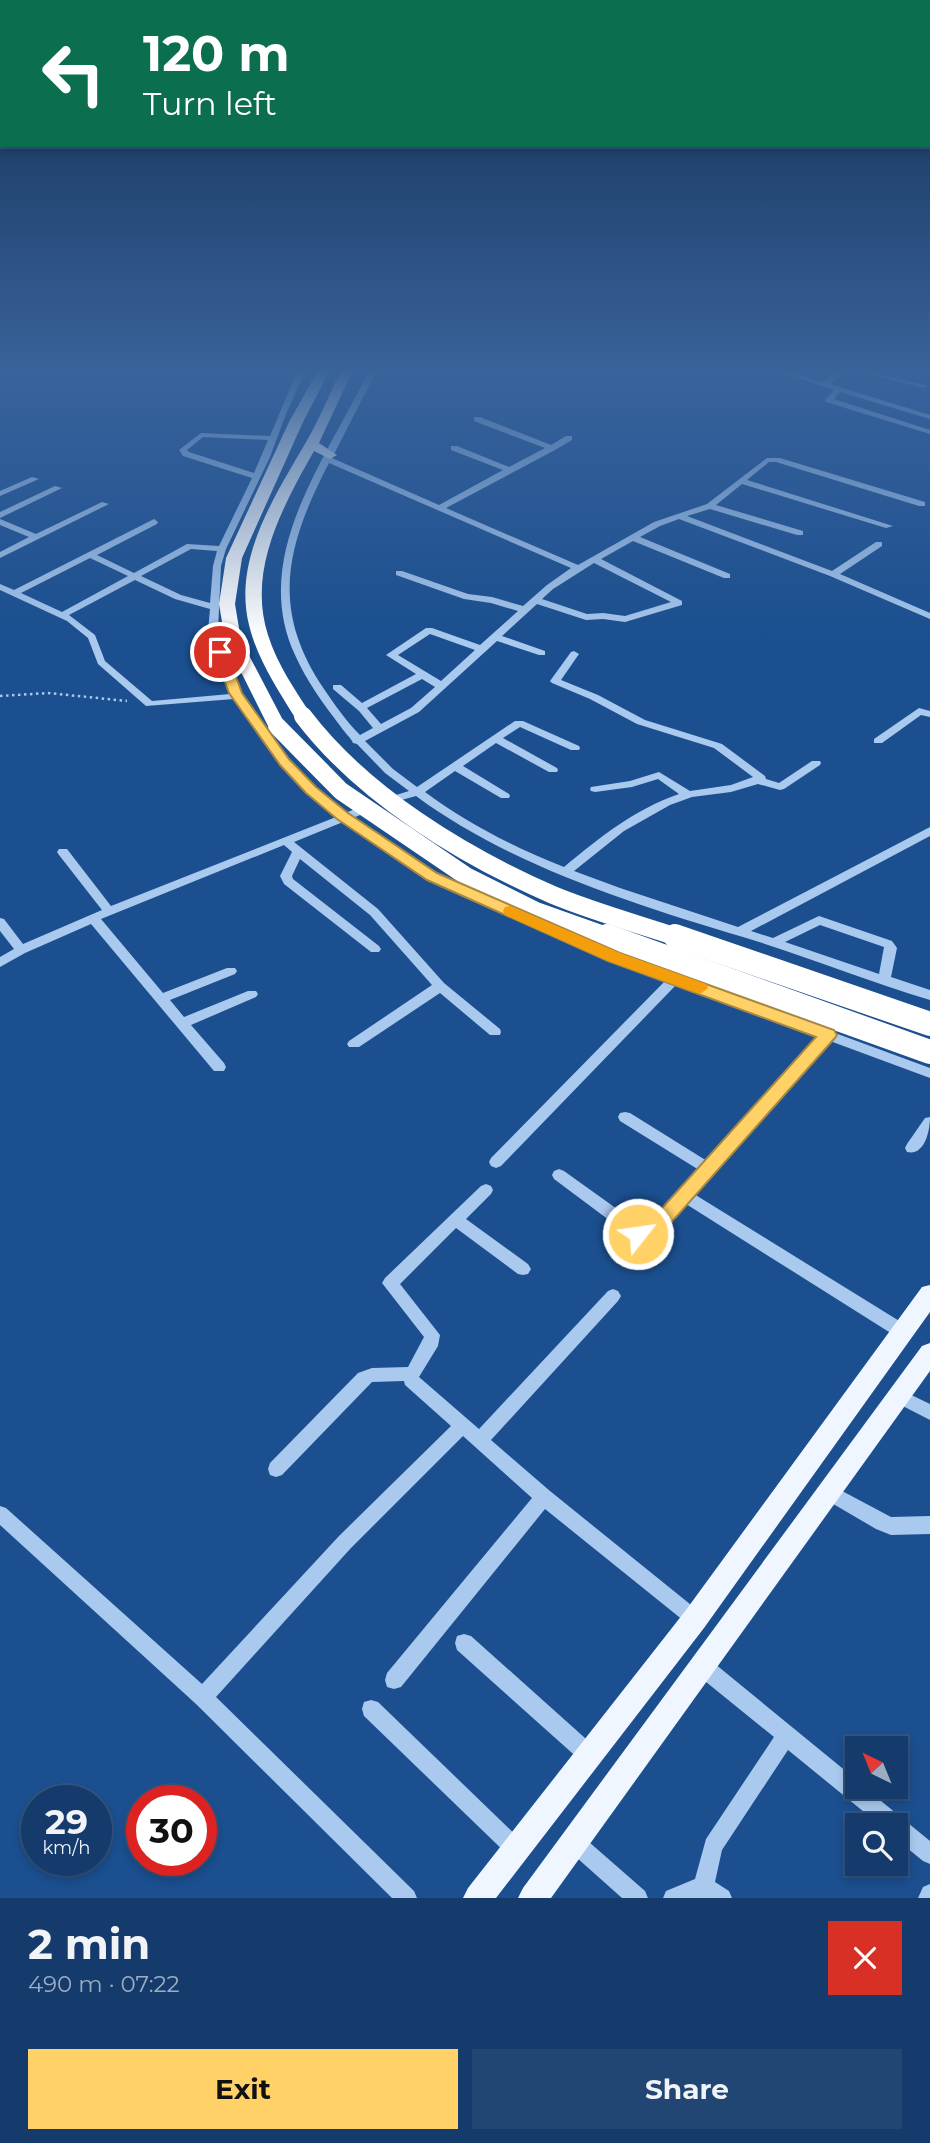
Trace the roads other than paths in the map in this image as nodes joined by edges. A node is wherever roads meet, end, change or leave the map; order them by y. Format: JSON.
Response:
{"nodes":[{"id":1,"x":206,"y":461,"type":"edge"},
{"id":2,"x":264,"y":461,"type":"edge"},
{"id":3,"x":272,"y":461,"type":"edge"},
{"id":4,"x":301,"y":461,"type":"edge"},
{"id":5,"x":326,"y":461,"type":"edge"},
{"id":6,"x":336,"y":461,"type":"edge"},
{"id":7,"x":486,"y":461,"type":"edge"},
{"id":8,"x":528,"y":461,"type":"edge"},
{"id":9,"x":770,"y":461,"type":"edge"},
{"id":10,"x":774,"y":461,"type":"edge"},
{"id":11,"x":510,"y":470,"type":"junction"},
{"id":12,"x":257,"y":477,"type":"junction"},
{"id":13,"x":35,"y":479,"type":"dead end"},
{"id":14,"x":741,"y":481,"type":"junction"},
{"id":15,"x":58,"y":488,"type":"dead end"},
{"id":16,"x":0,"y":494,"type":"edge"},
{"id":17,"x":105,"y":504,"type":"dead end"},
{"id":18,"x":922,"y":504,"type":"dead end"},
{"id":19,"x":710,"y":506,"type":"junction"},
{"id":20,"x":439,"y":508,"type":"junction"},
{"id":21,"x":0,"y":515,"type":"edge"},
{"id":22,"x":681,"y":516,"type":"junction"},
{"id":23,"x":154,"y":522,"type":"dead end"},
{"id":24,"x":0,"y":523,"type":"edge"},
{"id":25,"x":889,"y":527,"type":"dead end"},
{"id":26,"x":800,"y":533,"type":"dead end"},
{"id":27,"x":36,"y":537,"type":"junction"},
{"id":28,"x":632,"y":537,"type":"junction"},
{"id":29,"x":879,"y":544,"type":"dead end"},
{"id":30,"x":222,"y":549,"type":"junction"},
{"id":31,"x":0,"y":555,"type":"edge"},
{"id":32,"x":90,"y":555,"type":"junction"},
{"id":33,"x":594,"y":559,"type":"junction"},
{"id":34,"x":578,"y":568,"type":"junction"},
{"id":35,"x":399,"y":573,"type":"dead end"},
{"id":36,"x":833,"y":574,"type":"junction"},
{"id":37,"x":727,"y":576,"type":"dead end"},
{"id":38,"x":134,"y":577,"type":"junction"},
{"id":39,"x":0,"y":587,"type":"edge"},
{"id":40,"x":13,"y":594,"type":"junction"},
{"id":41,"x":535,"y":600,"type":"junction"},
{"id":42,"x":214,"y":607,"type":"junction"},
{"id":43,"x":525,"y":610,"type":"junction"},
{"id":44,"x":63,"y":615,"type":"junction"},
{"id":45,"x":930,"y":616,"type":"edge"},
{"id":46,"x":495,"y":637,"type":"junction"},
{"id":47,"x":482,"y":649,"type":"junction"},
{"id":48,"x":542,"y":653,"type":"dead end"},
{"id":49,"x":574,"y":654,"type":"dead end"},
{"id":50,"x":422,"y":675,"type":"junction"},
{"id":51,"x":441,"y":686,"type":"junction"},
{"id":52,"x":337,"y":687,"type":"dead end"},
{"id":53,"x":237,"y":696,"type":"junction"},
{"id":54,"x":360,"y":707,"type":"junction"},
{"id":55,"x":930,"y":713,"type":"edge"},
{"id":56,"x":379,"y":729,"type":"junction"},
{"id":57,"x":495,"y":738,"type":"junction"},
{"id":58,"x":357,"y":741,"type":"junction"},
{"id":59,"x":878,"y":741,"type":"dead end"},
{"id":60,"x":575,"y":748,"type":"dead end"},
{"id":61,"x":816,"y":762,"type":"dead end"},
{"id":62,"x":381,"y":764,"type":"joint"},
{"id":63,"x":455,"y":766,"type":"junction"},
{"id":64,"x":553,"y":770,"type":"dead end"},
{"id":65,"x":758,"y":780,"type":"junction"},
{"id":66,"x":414,"y":789,"type":"junction"},
{"id":67,"x":595,"y":789,"type":"dead end"},
{"id":68,"x":688,"y":795,"type":"junction"},
{"id":69,"x":505,"y":796,"type":"dead end"},
{"id":70,"x":339,"y":813,"type":"junction"},
{"id":71,"x":930,"y":831,"type":"edge"},
{"id":72,"x":286,"y":841,"type":"junction"},
{"id":73,"x":63,"y":852,"type":"dead end"},
{"id":74,"x":298,"y":852,"type":"junction"},
{"id":75,"x":566,"y":871,"type":"junction"},
{"id":76,"x":109,"y":911,"type":"junction"},
{"id":77,"x":93,"y":918,"type":"junction"},
{"id":78,"x":0,"y":922,"type":"edge"},
{"id":79,"x":739,"y":932,"type":"junction"},
{"id":80,"x":773,"y":943,"type":"junction"},
{"id":81,"x":375,"y":949,"type":"dead end"},
{"id":82,"x":21,"y":950,"type":"junction"},
{"id":83,"x":0,"y":963,"type":"edge"},
{"id":84,"x":232,"y":971,"type":"dead end"},
{"id":85,"x":675,"y":979,"type":"junction"},
{"id":86,"x":884,"y":980,"type":"junction"},
{"id":87,"x":440,"y":986,"type":"junction"},
{"id":88,"x":252,"y":994,"type":"dead end"},
{"id":89,"x":930,"y":995,"type":"edge"},
{"id":90,"x":162,"y":998,"type":"junction"},
{"id":91,"x":182,"y":1023,"type":"junction"},
{"id":92,"x":930,"y":1024,"type":"edge"},
{"id":93,"x":495,"y":1032,"type":"dead end"},
{"id":94,"x":828,"y":1035,"type":"junction"},
{"id":95,"x":354,"y":1044,"type":"dead end"},
{"id":96,"x":930,"y":1052,"type":"edge"},
{"id":97,"x":219,"y":1067,"type":"dead end"},
{"id":98,"x":930,"y":1073,"type":"edge"},
{"id":99,"x":625,"y":1117,"type":"dead end"},
{"id":100,"x":930,"y":1122,"type":"edge"},
{"id":101,"x":912,"y":1148,"type":"dead end"},
{"id":102,"x":496,"y":1162,"type":"dead end"},
{"id":103,"x":709,"y":1170,"type":"junction"},
{"id":104,"x":559,"y":1175,"type":"dead end"},
{"id":105,"x":486,"y":1190,"type":"dead end"},
{"id":106,"x":685,"y":1196,"type":"junction"},
{"id":107,"x":455,"y":1219,"type":"junction"},
{"id":108,"x":523,"y":1269,"type":"dead end"},
{"id":109,"x":930,"y":1294,"type":"edge"},
{"id":110,"x":613,"y":1296,"type":"dead end"},
{"id":111,"x":903,"y":1332,"type":"junction"},
{"id":112,"x":930,"y":1353,"type":"edge"},
{"id":113,"x":412,"y":1374,"type":"junction"},
{"id":114,"x":899,"y":1396,"type":"junction"},
{"id":115,"x":930,"y":1412,"type":"edge"},
{"id":116,"x":463,"y":1426,"type":"junction"},
{"id":117,"x":480,"y":1440,"type":"junction"},
{"id":118,"x":276,"y":1469,"type":"dead end"},
{"id":119,"x":829,"y":1492,"type":"junction"},
{"id":120,"x":544,"y":1496,"type":"junction"},
{"id":121,"x":0,"y":1514,"type":"edge"},
{"id":122,"x":930,"y":1525,"type":"edge"},
{"id":123,"x":695,"y":1619,"type":"junction"},
{"id":124,"x":464,"y":1643,"type":"dead end"},
{"id":125,"x":702,"y":1666,"type":"junction"},
{"id":126,"x":394,"y":1680,"type":"dead end"},
{"id":127,"x":203,"y":1696,"type":"junction"},
{"id":128,"x":371,"y":1709,"type":"dead end"},
{"id":129,"x":786,"y":1736,"type":"junction"},
{"id":130,"x":588,"y":1754,"type":"junction"},
{"id":131,"x":880,"y":1813,"type":"edge"},
{"id":132,"x":908,"y":1836,"type":"edge"},
{"id":133,"x":573,"y":1842,"type":"junction"},
{"id":134,"x":517,"y":1850,"type":"junction"},
{"id":135,"x":930,"y":1854,"type":"edge"},
{"id":136,"x":704,"y":1886,"type":"junction"},
{"id":137,"x":407,"y":1898,"type":"edge"},
{"id":138,"x":478,"y":1898,"type":"edge"},
{"id":139,"x":533,"y":1898,"type":"edge"},
{"id":140,"x":638,"y":1898,"type":"edge"},
{"id":141,"x":673,"y":1898,"type":"edge"},
{"id":142,"x":722,"y":1898,"type":"edge"}],
"edges":[{"from":1,"to":12,"type":"street"},
{"from":2,"to":12,"type":"street"},
{"from":3,"to":96,"type":"highway","bridge":true},
{"from":4,"to":92,"type":"highway","bridge":true},
{"from":5,"to":58,"type":"street"},
{"from":6,"to":20,"type":"street"},
{"from":7,"to":11,"type":"street"},
{"from":8,"to":11,"type":"street"},
{"from":9,"to":14,"type":"street"},
{"from":10,"to":18,"type":"street"},
{"from":11,"to":20,"type":"street"},
{"from":12,"to":30,"type":"street"},
{"from":13,"to":16,"type":"street"},
{"from":14,"to":19,"type":"street"},
{"from":14,"to":25,"type":"street"},
{"from":15,"to":21,"type":"street"},
{"from":17,"to":27,"type":"street"},
{"from":19,"to":22,"type":"street"},
{"from":19,"to":26,"type":"street"},
{"from":20,"to":34,"type":"street"},
{"from":22,"to":28,"type":"street"},
{"from":22,"to":36,"type":"street"},
{"from":23,"to":32,"type":"street"},
{"from":24,"to":27,"type":"street"},
{"from":27,"to":31,"type":"street"},
{"from":28,"to":33,"type":"street"},
{"from":28,"to":37,"type":"street"},
{"from":29,"to":36,"type":"street"},
{"from":30,"to":38,"type":"street"},
{"from":30,"to":42,"type":"street"},
{"from":32,"to":38,"type":"street"},
{"from":32,"to":40,"type":"street"},
{"from":33,"to":34,"type":"street"},
{"from":33,"to":41,"type":"street"},
{"from":34,"to":41,"type":"street"},
{"from":35,"to":43,"type":"street"},
{"from":36,"to":45,"type":"street"},
{"from":38,"to":42,"type":"street"},
{"from":38,"to":44,"type":"street"},
{"from":39,"to":40,"type":"street"},
{"from":40,"to":44,"type":"street"},
{"from":41,"to":43,"type":"street"},
{"from":42,"to":53,"type":"street"},
{"from":43,"to":46,"type":"street"},
{"from":44,"to":53,"type":"street"},
{"from":46,"to":47,"type":"street"},
{"from":46,"to":48,"type":"street"},
{"from":47,"to":50,"type":"street"},
{"from":47,"to":51,"type":"street"},
{"from":49,"to":65,"type":"street"},
{"from":50,"to":51,"type":"street"},
{"from":50,"to":54,"type":"street"},
{"from":51,"to":56,"type":"street"},
{"from":52,"to":54,"type":"street"},
{"from":53,"to":70,"type":"street"},
{"from":54,"to":56,"type":"street"},
{"from":55,"to":59,"type":"street"},
{"from":56,"to":58,"type":"street"},
{"from":57,"to":60,"type":"street"},
{"from":57,"to":63,"type":"street"},
{"from":57,"to":64,"type":"street"},
{"from":58,"to":62,"type":"street"},
{"from":61,"to":65,"type":"street"},
{"from":62,"to":66,"type":"street"},
{"from":63,"to":66,"type":"street"},
{"from":63,"to":69,"type":"street"},
{"from":65,"to":68,"type":"street"},
{"from":66,"to":70,"type":"street"},
{"from":66,"to":75,"type":"street"},
{"from":67,"to":68,"type":"street"},
{"from":68,"to":75,"type":"street"},
{"from":70,"to":72,"type":"street"},
{"from":70,"to":85,"type":"street"},
{"from":71,"to":79,"type":"street"},
{"from":72,"to":74,"type":"street"},
{"from":72,"to":76,"type":"street"},
{"from":73,"to":76,"type":"street"},
{"from":74,"to":81,"type":"street"},
{"from":74,"to":87,"type":"street"},
{"from":75,"to":79,"type":"street"},
{"from":76,"to":77,"type":"street"},
{"from":77,"to":82,"type":"street"},
{"from":77,"to":90,"type":"street"},
{"from":78,"to":82,"type":"street"},
{"from":79,"to":80,"type":"street"},
{"from":80,"to":86,"type":"street"},
{"from":80,"to":86,"type":"street"},
{"from":82,"to":83,"type":"street"},
{"from":84,"to":90,"type":"street"},
{"from":85,"to":94,"type":"street"},
{"from":85,"to":102,"type":"street"},
{"from":86,"to":89,"type":"street"},
{"from":87,"to":93,"type":"street"},
{"from":87,"to":95,"type":"street"},
{"from":88,"to":91,"type":"street"},
{"from":90,"to":91,"type":"street"},
{"from":91,"to":97,"type":"street"},
{"from":94,"to":98,"type":"street"},
{"from":94,"to":103,"type":"street"},
{"from":99,"to":103,"type":"street"},
{"from":100,"to":101,"type":"street"},
{"from":103,"to":106,"type":"street"},
{"from":104,"to":106,"type":"street"},
{"from":105,"to":107,"type":"street"},
{"from":106,"to":111,"type":"street"},
{"from":107,"to":108,"type":"street"},
{"from":107,"to":113,"type":"street"},
{"from":109,"to":111,"type":"main road"},
{"from":110,"to":117,"type":"street"},
{"from":111,"to":123,"type":"main road"},
{"from":112,"to":114,"type":"main road"},
{"from":113,"to":116,"type":"street"},
{"from":113,"to":118,"type":"street"},
{"from":114,"to":115,"type":"street"},
{"from":114,"to":119,"type":"main road"},
{"from":116,"to":117,"type":"street"},
{"from":116,"to":127,"type":"street"},
{"from":117,"to":120,"type":"street"},
{"from":119,"to":122,"type":"street"},
{"from":119,"to":125,"type":"main road"},
{"from":120,"to":123,"type":"street"},
{"from":120,"to":126,"type":"street"},
{"from":121,"to":127,"type":"street"},
{"from":123,"to":130,"type":"main road"},
{"from":124,"to":130,"type":"street"},
{"from":125,"to":129,"type":"street"},
{"from":125,"to":133,"type":"main road"},
{"from":127,"to":137,"type":"street"},
{"from":128,"to":134,"type":"street"},
{"from":129,"to":131,"type":"street"},
{"from":129,"to":136,"type":"street"},
{"from":130,"to":134,"type":"main road"},
{"from":132,"to":135,"type":"street"},
{"from":133,"to":139,"type":"main road"},
{"from":133,"to":140,"type":"street"},
{"from":134,"to":138,"type":"main road"},
{"from":136,"to":141,"type":"street"},
{"from":136,"to":142,"type":"street"}]}
